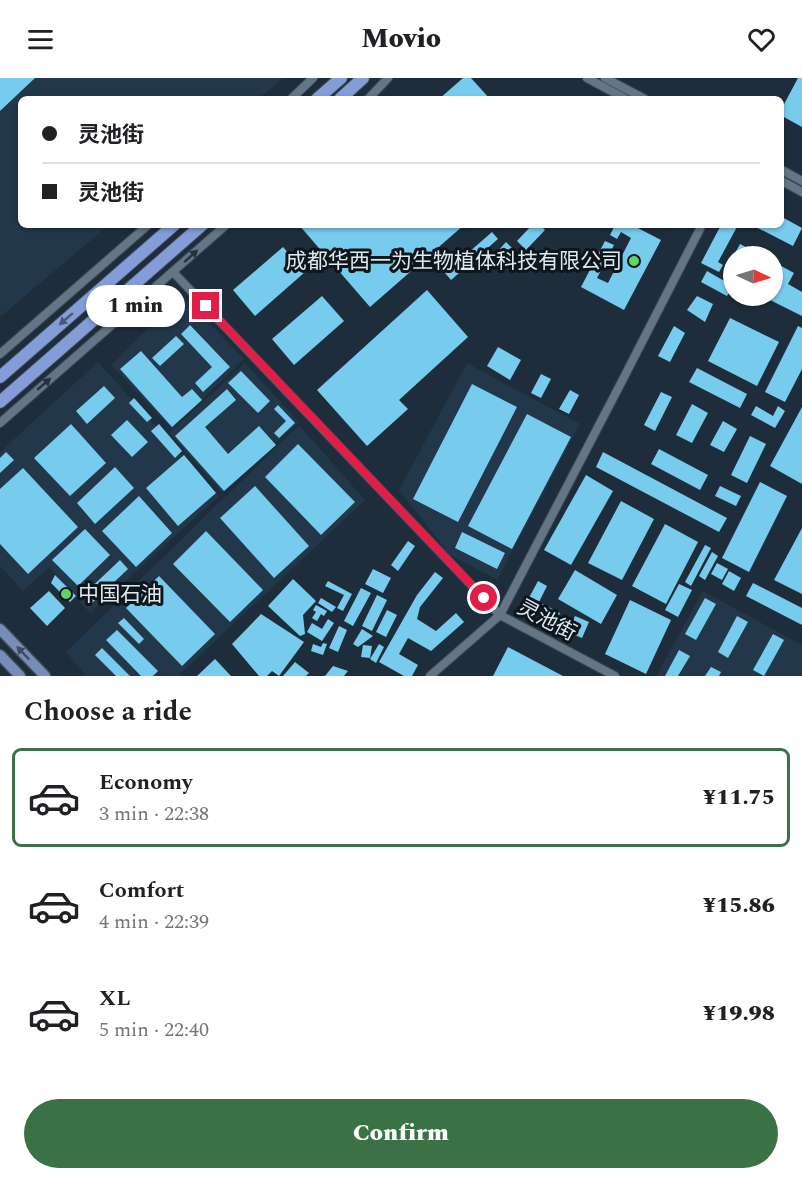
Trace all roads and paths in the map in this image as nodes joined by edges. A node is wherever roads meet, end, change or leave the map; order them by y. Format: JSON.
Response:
{"nodes":[{"id":1,"x":313,"y":78,"type":"edge"},
{"id":2,"x":341,"y":78,"type":"edge"},
{"id":3,"x":363,"y":78,"type":"edge"},
{"id":4,"x":388,"y":78,"type":"edge"},
{"id":5,"x":587,"y":78,"type":"edge"},
{"id":6,"x":604,"y":78,"type":"edge"},
{"id":7,"x":294,"y":96,"type":"edge"},
{"id":8,"x":320,"y":96,"type":"edge"},
{"id":9,"x":343,"y":96,"type":"edge"},
{"id":10,"x":371,"y":96,"type":"edge"},
{"id":11,"x":620,"y":96,"type":"edge"},
{"id":12,"x":639,"y":96,"type":"edge"},
{"id":13,"x":784,"y":171,"type":"edge"},
{"id":14,"x":802,"y":181,"type":"edge"},
{"id":15,"x":784,"y":183,"type":"edge"},
{"id":16,"x":802,"y":192,"type":"edge"},
{"id":17,"x":145,"y":228,"type":"edge"},
{"id":18,"x":171,"y":228,"type":"edge"},
{"id":19,"x":199,"y":228,"type":"edge"},
{"id":20,"x":223,"y":228,"type":"edge"},
{"id":21,"x":700,"y":228,"type":"edge"},
{"id":22,"x":173,"y":272,"type":"junction"},
{"id":23,"x":0,"y":354,"type":"edge"},
{"id":24,"x":0,"y":377,"type":"edge"},
{"id":25,"x":0,"y":402,"type":"edge"},
{"id":26,"x":0,"y":423,"type":"edge"},
{"id":27,"x":500,"y":615,"type":"junction"},
{"id":28,"x":0,"y":629,"type":"edge"},
{"id":29,"x":0,"y":655,"type":"edge"},
{"id":30,"x":20,"y":676,"type":"edge"},
{"id":31,"x":45,"y":676,"type":"edge"},
{"id":32,"x":430,"y":676,"type":"edge"},
{"id":33,"x":615,"y":676,"type":"edge"}],
"edges":[{"from":1,"to":7,"type":"street"},
{"from":2,"to":8,"type":"highway"},
{"from":3,"to":9,"type":"highway"},
{"from":4,"to":10,"type":"street"},
{"from":5,"to":11,"type":"street"},
{"from":6,"to":12,"type":"street"},
{"from":13,"to":14,"type":"street"},
{"from":15,"to":16,"type":"street"},
{"from":17,"to":23,"type":"street"},
{"from":18,"to":24,"type":"highway","one_way":true},
{"from":19,"to":25,"type":"highway"},
{"from":22,"to":20,"type":"street","one_way":true},
{"from":21,"to":27,"type":"street"},
{"from":26,"to":22,"type":"street","one_way":true},
{"from":22,"to":27,"type":"street","name":"灵池街"},
{"from":27,"to":32,"type":"street"},
{"from":27,"to":33,"type":"street","name":"灵池街"},
{"from":31,"to":28,"type":"main road","one_way":true},
{"from":29,"to":30,"type":"main road"}]}
